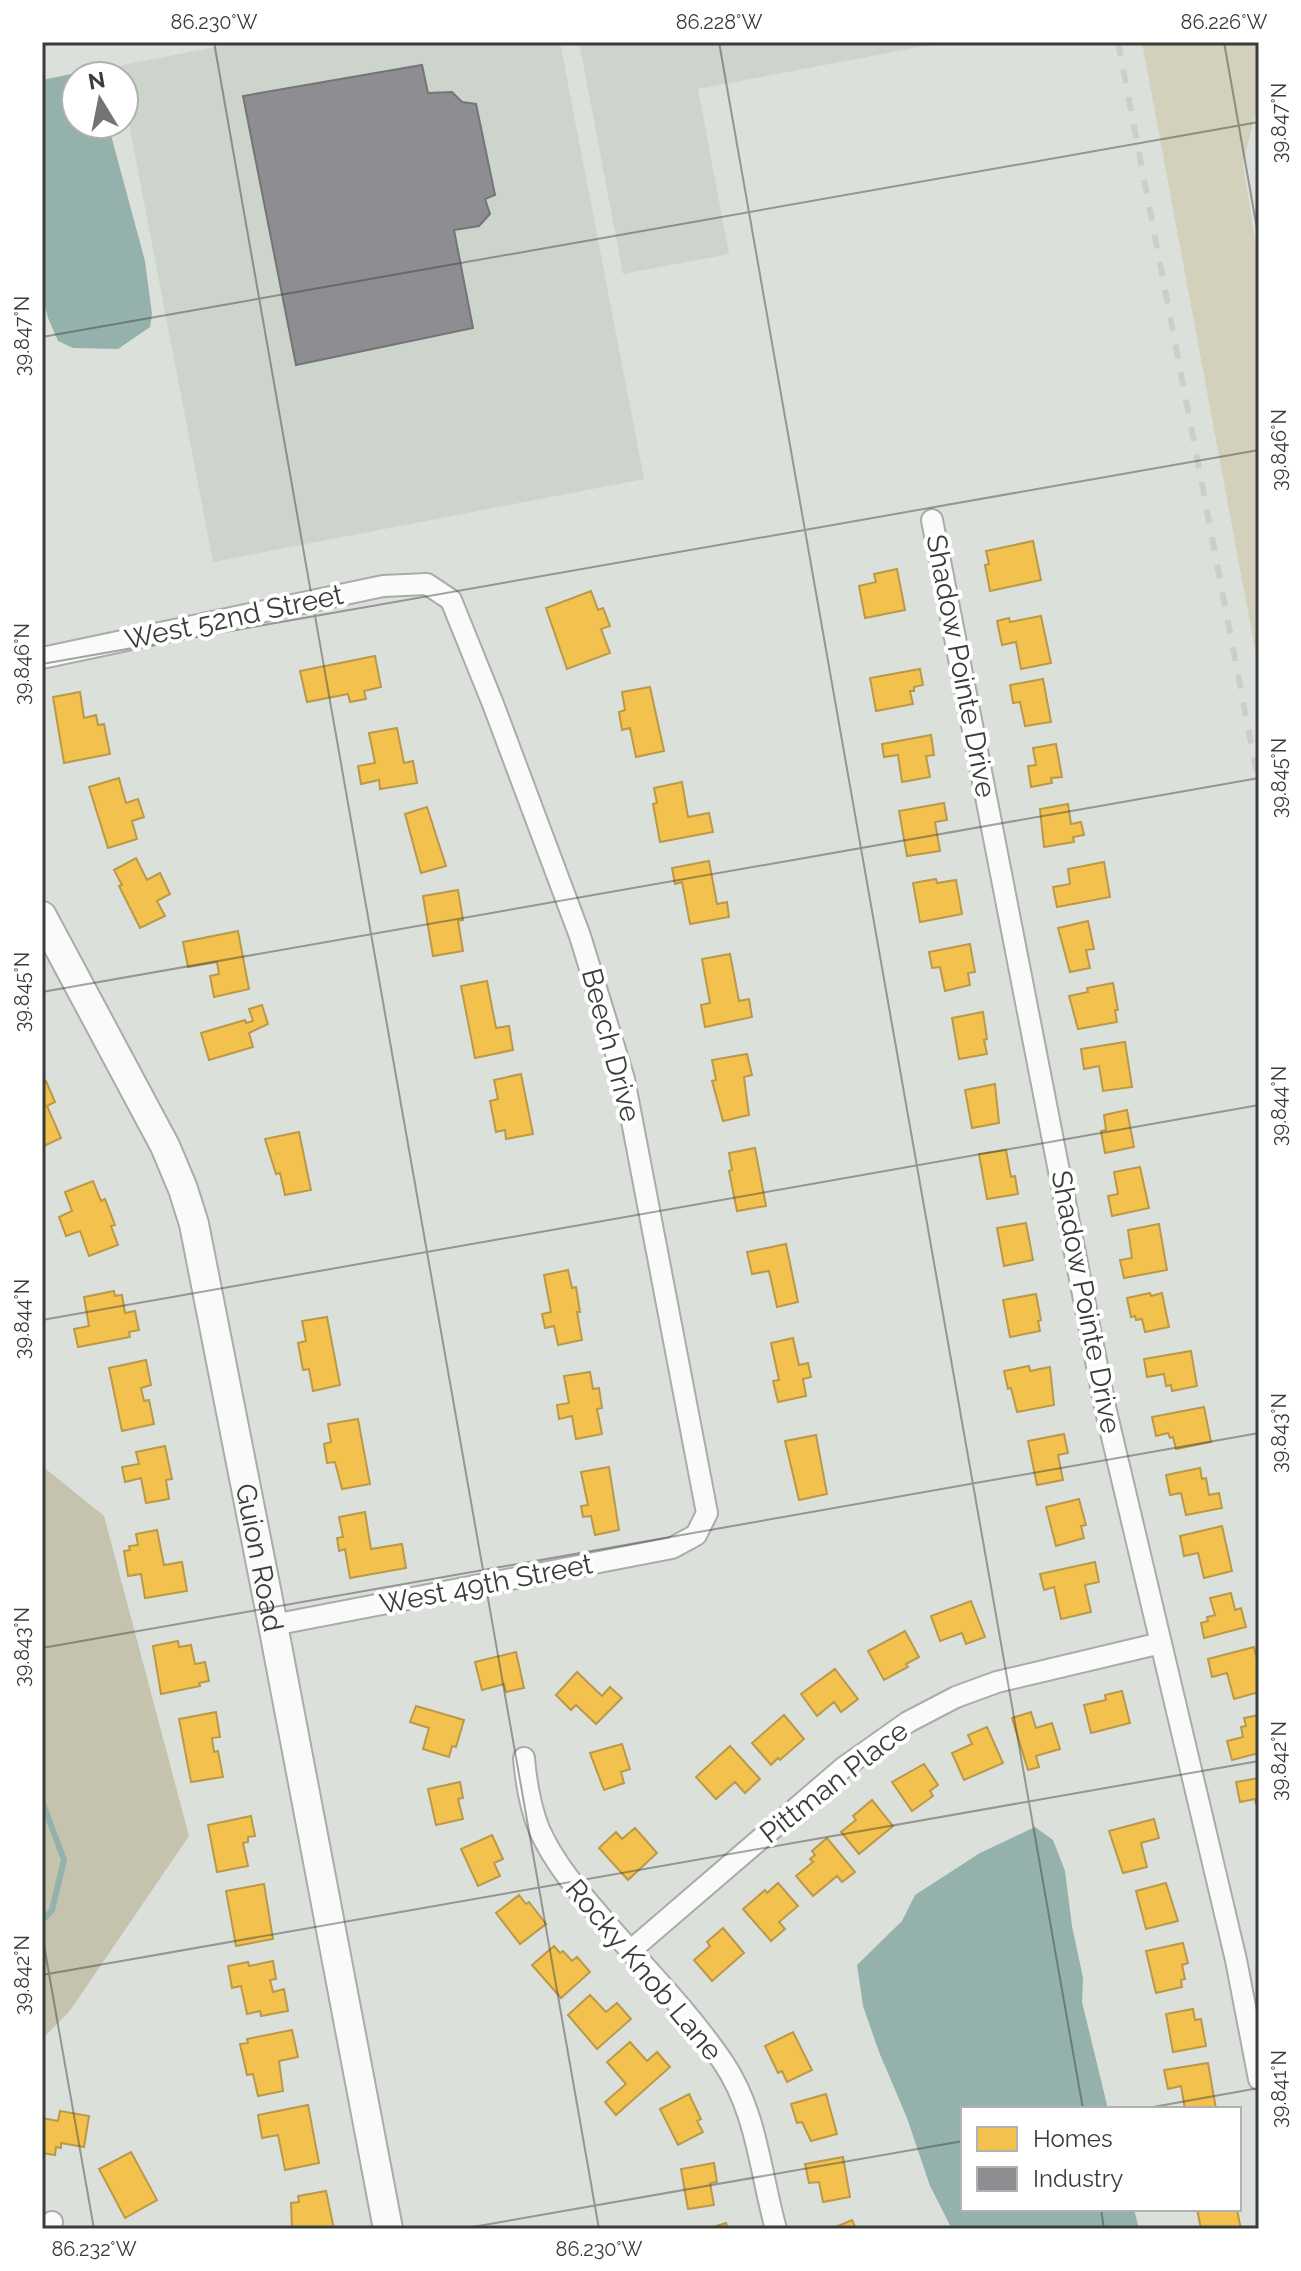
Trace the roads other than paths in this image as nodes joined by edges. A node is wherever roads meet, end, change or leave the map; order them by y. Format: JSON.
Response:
{"nodes":[{"id":1,"x":932,"y":520,"type":"dead end"},
{"id":2,"x":427,"y":584,"type":"joint"},
{"id":3,"x":42,"y":658,"type":"edge"},
{"id":4,"x":42,"y":916,"type":"edge"},
{"id":5,"x":696,"y":1535,"type":"joint"},
{"id":6,"x":273,"y":1625,"type":"junction"},
{"id":7,"x":1161,"y":1643,"type":"junction"},
{"id":8,"x":524,"y":1758,"type":"dead end"},
{"id":9,"x":630,"y":1951,"type":"junction"},
{"id":10,"x":1259,"y":2079,"type":"edge"},
{"id":11,"x":388,"y":2229,"type":"edge"},
{"id":12,"x":776,"y":2229,"type":"edge"}],
"edges":[{"from":1,"to":7,"type":"street","name":"Shadow Pointe Drive"},
{"from":2,"to":3,"type":"street","name":"West 52nd Street"},
{"from":2,"to":5,"type":"street","name":"Beech Drive"},
{"from":4,"to":6,"type":"street","name":"Guion Road"},
{"from":5,"to":6,"type":"street","name":"West 49th Street"},
{"from":6,"to":11,"type":"street","name":"Guion Road"},
{"from":7,"to":9,"type":"street","name":"Pittman Place"},
{"from":7,"to":10,"type":"street","name":"Shadow Pointe Drive"},
{"from":8,"to":9,"type":"street","name":"Rocky Knob Lane"},
{"from":9,"to":12,"type":"street","name":"Rocky Knob Lane"}]}
